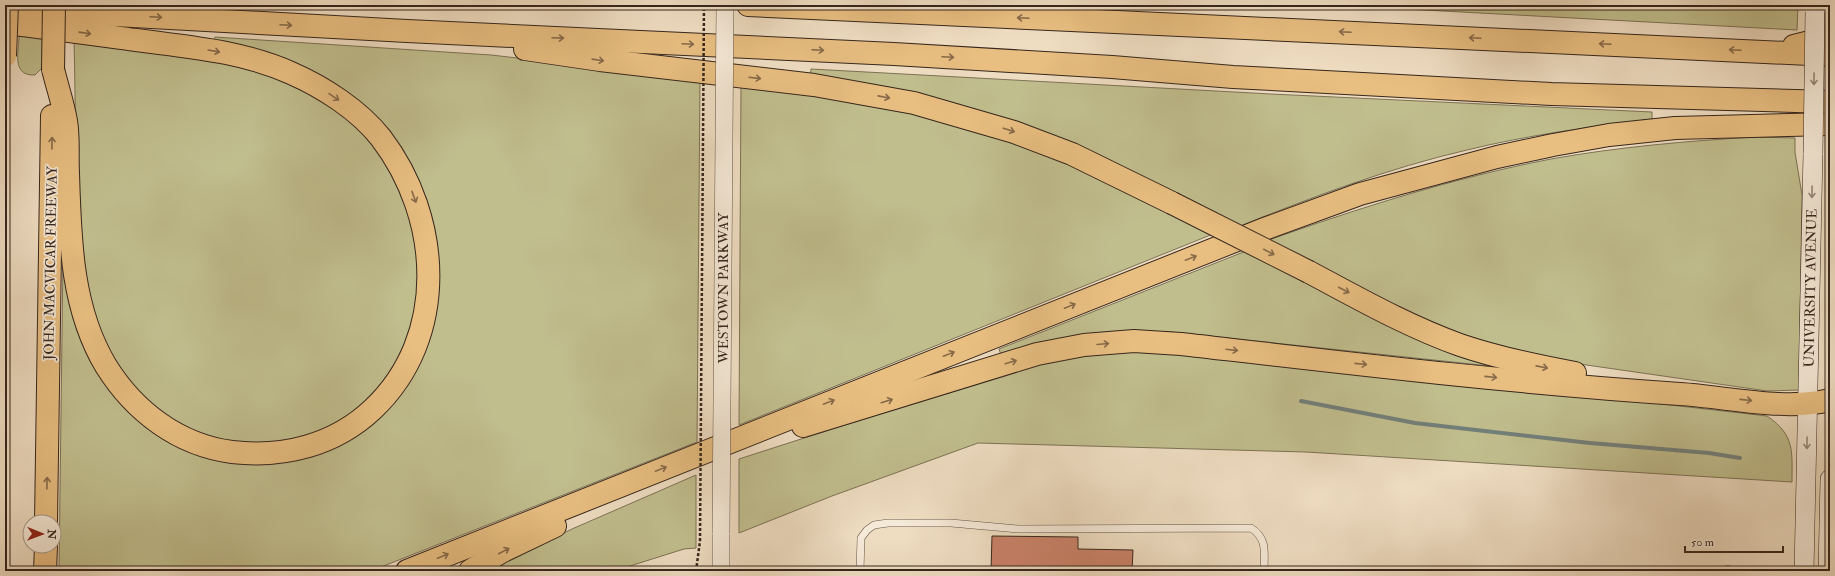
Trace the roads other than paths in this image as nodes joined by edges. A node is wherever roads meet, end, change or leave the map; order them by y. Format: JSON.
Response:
{"nodes":[{"id":1,"x":7,"y":5,"type":"edge"},
{"id":2,"x":54,"y":5,"type":"edge"},
{"id":3,"x":725,"y":5,"type":"edge"},
{"id":4,"x":748,"y":5,"type":"edge"},
{"id":5,"x":1044,"y":5,"type":"edge"},
{"id":6,"x":5,"y":9,"type":"edge"},
{"id":7,"x":1815,"y":9,"type":"edge"},
{"id":8,"x":5,"y":23,"type":"edge"},
{"id":9,"x":1188,"y":25,"type":"junction"},
{"id":10,"x":407,"y":31,"type":"junction"},
{"id":11,"x":1830,"y":37,"type":"edge"},
{"id":12,"x":1774,"y":52,"type":"junction"},
{"id":13,"x":1830,"y":55,"type":"edge"},
{"id":14,"x":5,"y":56,"type":"edge"},
{"id":15,"x":53,"y":69,"type":"junction"},
{"id":16,"x":1830,"y":102,"type":"edge"},
{"id":17,"x":1830,"y":124,"type":"edge"},
{"id":18,"x":1707,"y":396,"type":"junction"},
{"id":19,"x":1830,"y":400,"type":"edge"},
{"id":20,"x":1808,"y":404,"type":"junction"},
{"id":21,"x":688,"y":458,"type":"junction"},
{"id":22,"x":1830,"y":479,"type":"edge"},
{"id":23,"x":635,"y":480,"type":"junction"},
{"id":24,"x":46,"y":514,"type":"edge"},
{"id":25,"x":46,"y":554,"type":"edge"},
{"id":26,"x":45,"y":571,"type":"edge"},
{"id":27,"x":407,"y":571,"type":"edge"},
{"id":28,"x":470,"y":571,"type":"edge"},
{"id":29,"x":721,"y":571,"type":"edge"},
{"id":30,"x":860,"y":571,"type":"edge"},
{"id":31,"x":1264,"y":571,"type":"edge"},
{"id":32,"x":1804,"y":571,"type":"edge"},
{"id":33,"x":1828,"y":571,"type":"edge"}],
"edges":[{"from":1,"to":14,"type":"highway","bridge":true},
{"from":2,"to":15,"type":"highway","name":"JOHN MACVICAR FREEWAY","bridge":true},
{"from":3,"to":29,"type":"street","name":"WESTOWN PARKWAY","bridge":true},
{"from":9,"to":4,"type":"highway","one_way":true},
{"from":5,"to":9,"type":"highway"},
{"from":6,"to":10,"type":"highway","one_way":true},
{"from":7,"to":20,"type":"main road","name":"UNIVERSITY AVENUE","one_way":true,"bridge":true},
{"from":8,"to":15,"type":"highway","one_way":true},
{"from":12,"to":9,"type":"highway","one_way":true},
{"from":10,"to":16,"type":"highway","one_way":true},
{"from":10,"to":18,"type":"highway","one_way":true,"bridge":true},
{"from":11,"to":12,"type":"highway"},
{"from":12,"to":13,"type":"highway"},
{"from":24,"to":15,"type":"highway","name":"JOHN MACVICAR FREEWAY","one_way":true},
{"from":21,"to":17,"type":"highway","one_way":true},
{"from":18,"to":20,"type":"highway","one_way":true},
{"from":21,"to":18,"type":"highway","one_way":true},
{"from":19,"to":20,"type":"highway"},
{"from":20,"to":32,"type":"main road","name":"UNIVERSITY AVENUE","one_way":true},
{"from":23,"to":21,"type":"highway","one_way":true},
{"from":22,"to":33,"type":"main road"},
{"from":27,"to":23,"type":"highway","one_way":true},
{"from":28,"to":23,"type":"highway","one_way":true},
{"from":25,"to":26,"type":"highway"},
{"from":30,"to":31,"type":"lane"}]}
